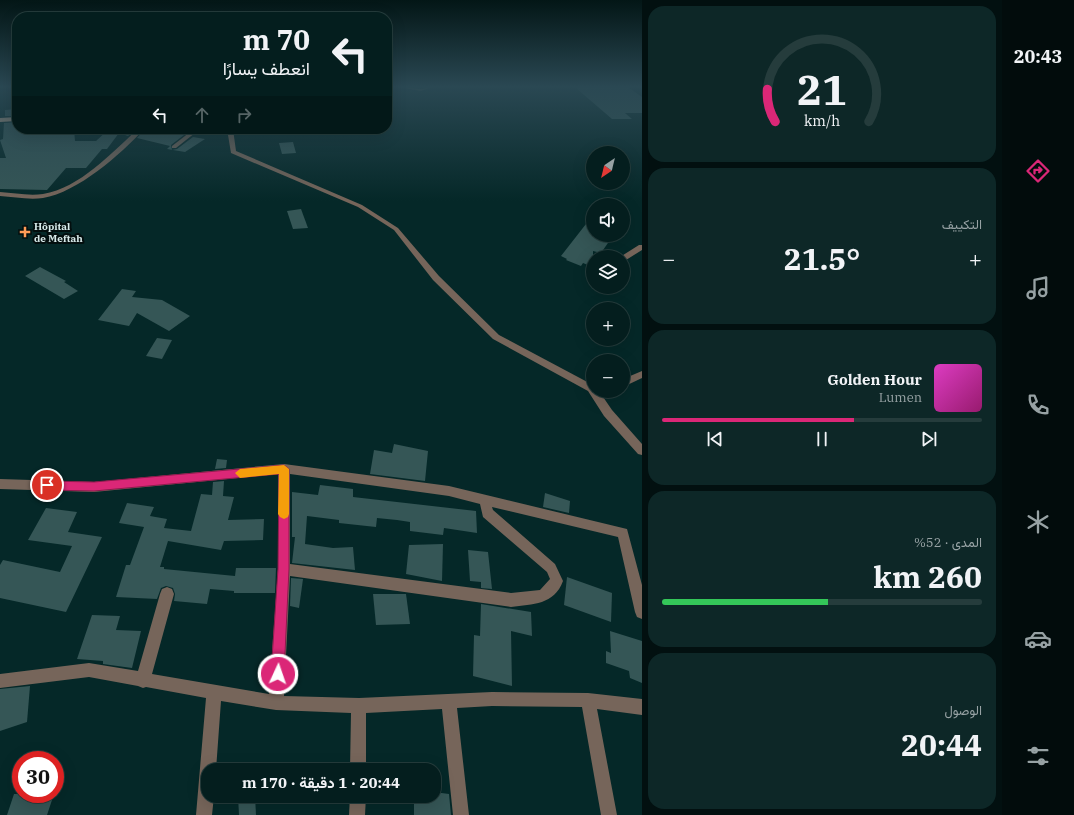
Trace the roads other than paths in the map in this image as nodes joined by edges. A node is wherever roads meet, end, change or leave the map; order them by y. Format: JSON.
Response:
{"nodes":[{"id":1,"x":135,"y":134,"type":"edge"},
{"id":2,"x":191,"y":134,"type":"edge"},
{"id":3,"x":231,"y":134,"type":"edge"},
{"id":4,"x":174,"y":147,"type":"dead end"},
{"id":5,"x":0,"y":194,"type":"edge"},
{"id":6,"x":642,"y":247,"type":"edge"},
{"id":7,"x":630,"y":254,"type":"edge"},
{"id":8,"x":642,"y":374,"type":"edge"},
{"id":9,"x":630,"y":379,"type":"edge"},
{"id":10,"x":586,"y":386,"type":"edge"},
{"id":11,"x":598,"y":398,"type":"edge"},
{"id":12,"x":642,"y":452,"type":"edge"},
{"id":13,"x":284,"y":469,"type":"junction"},
{"id":14,"x":0,"y":484,"type":"edge"},
{"id":15,"x":486,"y":500,"type":"junction"},
{"id":16,"x":284,"y":569,"type":"junction"},
{"id":17,"x":166,"y":594,"type":"dead end"},
{"id":18,"x":642,"y":612,"type":"edge"},
{"id":19,"x":0,"y":681,"type":"edge"},
{"id":20,"x":143,"y":681,"type":"junction"},
{"id":21,"x":214,"y":693,"type":"junction"},
{"id":22,"x":588,"y":700,"type":"junction"},
{"id":23,"x":449,"y":702,"type":"junction"},
{"id":24,"x":276,"y":704,"type":"junction"},
{"id":25,"x":359,"y":706,"type":"junction"},
{"id":26,"x":642,"y":708,"type":"edge"},
{"id":27,"x":358,"y":763,"type":"edge"},
{"id":28,"x":358,"y":803,"type":"edge"},
{"id":29,"x":204,"y":815,"type":"edge"},
{"id":30,"x":357,"y":815,"type":"edge"},
{"id":31,"x":461,"y":815,"type":"edge"},
{"id":32,"x":609,"y":815,"type":"edge"}],
"edges":[{"from":1,"to":5,"type":"street"},
{"from":2,"to":4,"type":"street"},
{"from":3,"to":10,"type":"street"},
{"from":6,"to":7,"type":"street"},
{"from":8,"to":9,"type":"street"},
{"from":11,"to":12,"type":"street"},
{"from":13,"to":14,"type":"street"},
{"from":13,"to":15,"type":"street"},
{"from":13,"to":16,"type":"street"},
{"from":15,"to":16,"type":"street"},
{"from":15,"to":18,"type":"street"},
{"from":16,"to":24,"type":"street"},
{"from":17,"to":20,"type":"street"},
{"from":19,"to":20,"type":"street"},
{"from":20,"to":21,"type":"street"},
{"from":21,"to":24,"type":"street"},
{"from":21,"to":29,"type":"street"},
{"from":22,"to":23,"type":"street"},
{"from":22,"to":26,"type":"street"},
{"from":22,"to":32,"type":"street"},
{"from":23,"to":25,"type":"street"},
{"from":23,"to":31,"type":"street"},
{"from":24,"to":25,"type":"street"},
{"from":25,"to":27,"type":"street"},
{"from":28,"to":30,"type":"street"}]}
